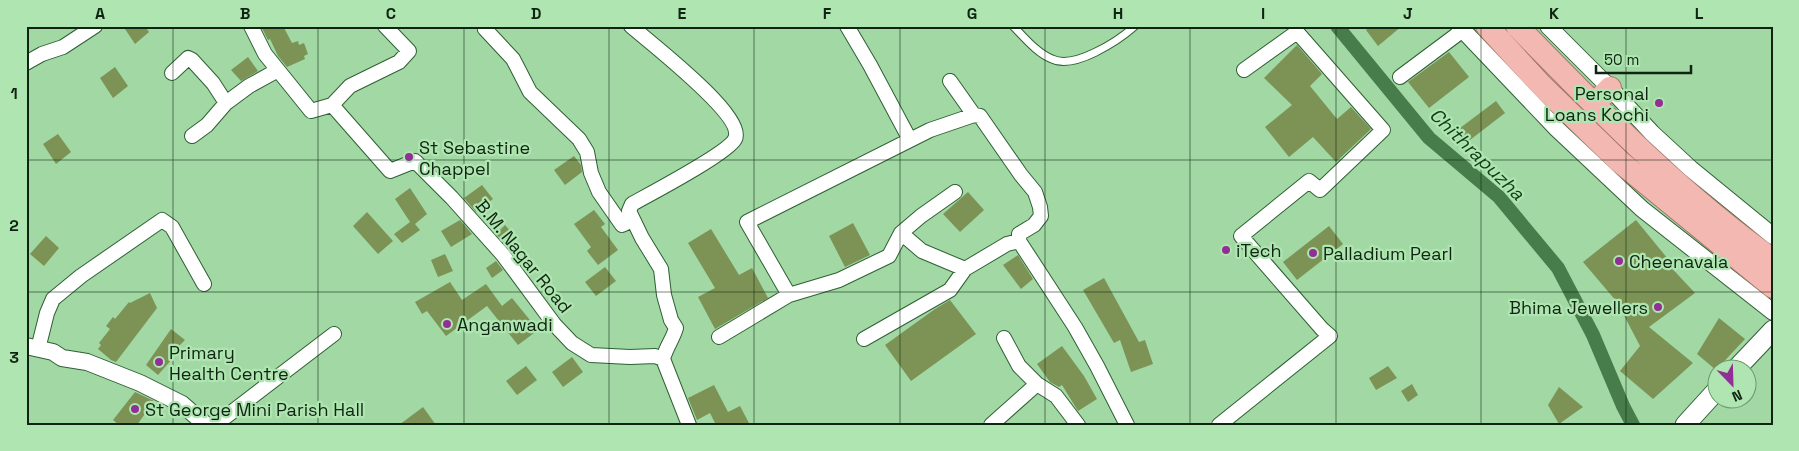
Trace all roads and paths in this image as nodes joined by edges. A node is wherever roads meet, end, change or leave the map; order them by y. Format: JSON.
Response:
{"nodes":[{"id":1,"x":95,"y":26,"type":"edge"},
{"id":2,"x":251,"y":26,"type":"edge"},
{"id":3,"x":384,"y":26,"type":"edge"},
{"id":4,"x":487,"y":26,"type":"edge"},
{"id":5,"x":632,"y":26,"type":"edge"},
{"id":6,"x":847,"y":26,"type":"edge"},
{"id":7,"x":1135,"y":26,"type":"edge"},
{"id":8,"x":1487,"y":26,"type":"edge"},
{"id":9,"x":1517,"y":26,"type":"edge"},
{"id":10,"x":1548,"y":26,"type":"edge"},
{"id":11,"x":1014,"y":27,"type":"edge"},
{"id":12,"x":1461,"y":28,"type":"edge"},
{"id":13,"x":26,"y":62,"type":"edge"},
{"id":14,"x":278,"y":70,"type":"junction"},
{"id":15,"x":1244,"y":70,"type":"dead end"},
{"id":16,"x":172,"y":73,"type":"dead end"},
{"id":17,"x":1400,"y":77,"type":"dead end"},
{"id":18,"x":950,"y":82,"type":"dead end"},
{"id":19,"x":1610,"y":88,"type":"junction"},
{"id":20,"x":226,"y":103,"type":"junction"},
{"id":21,"x":1594,"y":104,"type":"junction"},
{"id":22,"x":332,"y":105,"type":"junction"},
{"id":23,"x":974,"y":115,"type":"junction"},
{"id":24,"x":192,"y":136,"type":"dead end"},
{"id":25,"x":910,"y":140,"type":"junction"},
{"id":26,"x":955,"y":192,"type":"dead end"},
{"id":27,"x":633,"y":220,"type":"junction"},
{"id":28,"x":902,"y":233,"type":"junction"},
{"id":29,"x":1773,"y":236,"type":"edge"},
{"id":30,"x":1019,"y":241,"type":"junction"},
{"id":31,"x":1773,"y":260,"type":"edge"},
{"id":32,"x":965,"y":269,"type":"junction"},
{"id":33,"x":204,"y":284,"type":"dead end"},
{"id":34,"x":1773,"y":286,"type":"edge"},
{"id":35,"x":789,"y":295,"type":"junction"},
{"id":36,"x":1773,"y":312,"type":"edge"},
{"id":37,"x":1773,"y":330,"type":"edge"},
{"id":38,"x":334,"y":334,"type":"dead end"},
{"id":39,"x":719,"y":337,"type":"dead end"},
{"id":40,"x":1004,"y":338,"type":"dead end"},
{"id":41,"x":864,"y":339,"type":"dead end"},
{"id":42,"x":32,"y":347,"type":"edge"},
{"id":43,"x":1746,"y":358,"type":"edge"},
{"id":44,"x":663,"y":359,"type":"junction"},
{"id":45,"x":1037,"y":384,"type":"junction"},
{"id":46,"x":1706,"y":402,"type":"edge"},
{"id":47,"x":206,"y":425,"type":"edge"},
{"id":48,"x":215,"y":425,"type":"edge"},
{"id":49,"x":689,"y":425,"type":"edge"},
{"id":50,"x":991,"y":425,"type":"edge"},
{"id":51,"x":1078,"y":425,"type":"edge"},
{"id":52,"x":1127,"y":425,"type":"edge"},
{"id":53,"x":1219,"y":425,"type":"edge"},
{"id":54,"x":1685,"y":425,"type":"edge"}],
"edges":[{"from":1,"to":13,"type":"street"},
{"from":2,"to":14,"type":"street"},
{"from":3,"to":22,"type":"street"},
{"from":4,"to":27,"type":"street"},
{"from":5,"to":27,"type":"street"},
{"from":6,"to":25,"type":"street"},
{"from":7,"to":11,"type":"lane"},
{"from":8,"to":34,"type":"highway"},
{"from":9,"to":21,"type":"highway"},
{"from":10,"to":19,"type":"street"},
{"from":12,"to":17,"type":"street"},
{"from":12,"to":36,"type":"street"},
{"from":14,"to":20,"type":"street"},
{"from":14,"to":22,"type":"street"},
{"from":15,"to":53,"type":"street"},
{"from":16,"to":20,"type":"street"},
{"from":18,"to":23,"type":"street"},
{"from":19,"to":21,"type":"highway"},
{"from":19,"to":29,"type":"street"},
{"from":20,"to":24,"type":"street"},
{"from":21,"to":31,"type":"highway"},
{"from":22,"to":44,"type":"street","name":"B.M. Nagar Road"},
{"from":23,"to":25,"type":"street"},
{"from":23,"to":30,"type":"street"},
{"from":25,"to":35,"type":"street"},
{"from":26,"to":28,"type":"street"},
{"from":27,"to":44,"type":"street"},
{"from":28,"to":32,"type":"street"},
{"from":28,"to":35,"type":"street"},
{"from":30,"to":32,"type":"street"},
{"from":30,"to":52,"type":"street"},
{"from":32,"to":41,"type":"street"},
{"from":33,"to":42,"type":"street"},
{"from":35,"to":39,"type":"street"},
{"from":37,"to":43,"type":"main road"},
{"from":38,"to":48,"type":"street"},
{"from":40,"to":45,"type":"street"},
{"from":42,"to":47,"type":"street"},
{"from":44,"to":49,"type":"street"},
{"from":45,"to":50,"type":"street"},
{"from":45,"to":51,"type":"street"},
{"from":46,"to":54,"type":"main road"}]}
